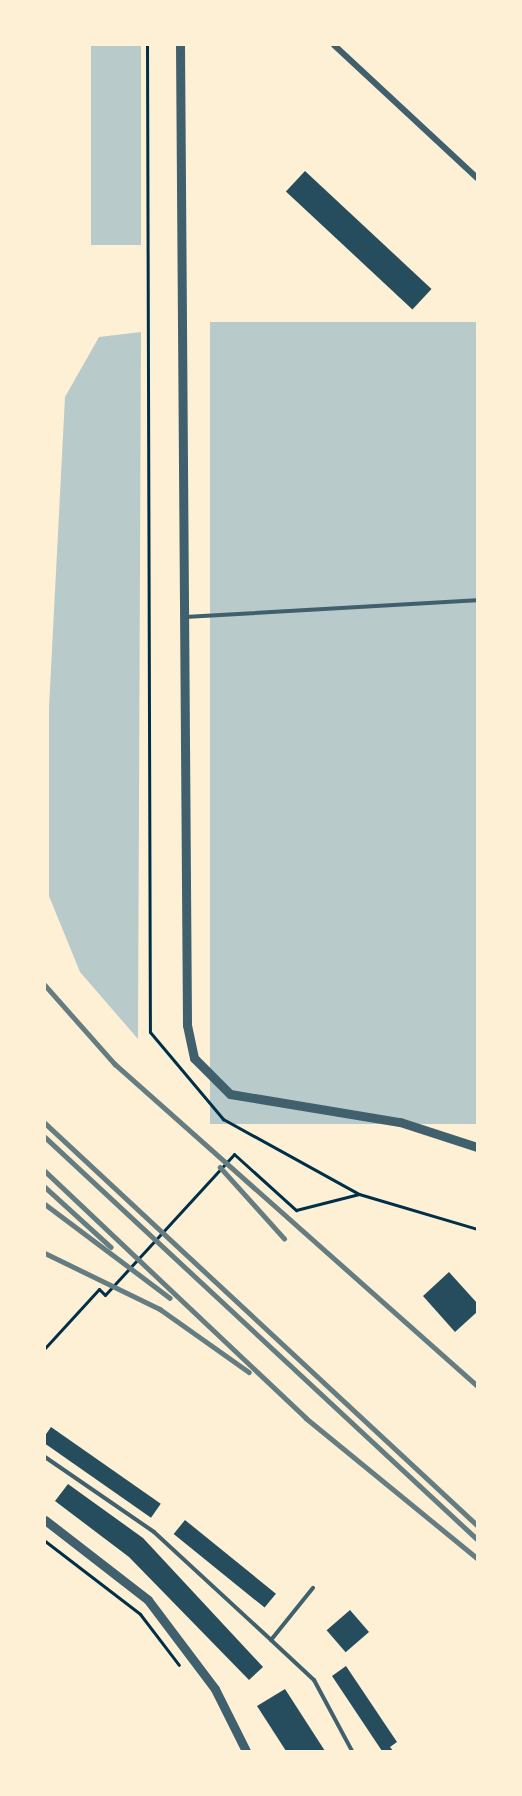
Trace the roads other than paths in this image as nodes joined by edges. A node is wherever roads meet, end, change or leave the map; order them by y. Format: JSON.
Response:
{"nodes":[{"id":1,"x":180,"y":45,"type":"edge"},
{"id":2,"x":334,"y":45,"type":"edge"},
{"id":3,"x":477,"y":178,"type":"edge"},
{"id":4,"x":477,"y":600,"type":"edge"},
{"id":5,"x":184,"y":617,"type":"junction"},
{"id":6,"x":477,"y":1147,"type":"edge"},
{"id":7,"x":45,"y":1457,"type":"edge"},
{"id":8,"x":45,"y":1520,"type":"edge"},
{"id":9,"x":313,"y":1588,"type":"dead end"},
{"id":10,"x":271,"y":1640,"type":"junction"},
{"id":11,"x":246,"y":1751,"type":"edge"},
{"id":12,"x":352,"y":1751,"type":"edge"}],
"edges":[{"from":1,"to":5,"type":"street"},
{"from":2,"to":3,"type":"street"},
{"from":4,"to":5,"type":"lane"},
{"from":5,"to":6,"type":"street"},
{"from":7,"to":10,"type":"lane"},
{"from":8,"to":11,"type":"street"},
{"from":9,"to":10,"type":"lane"},
{"from":10,"to":12,"type":"lane"}]}
